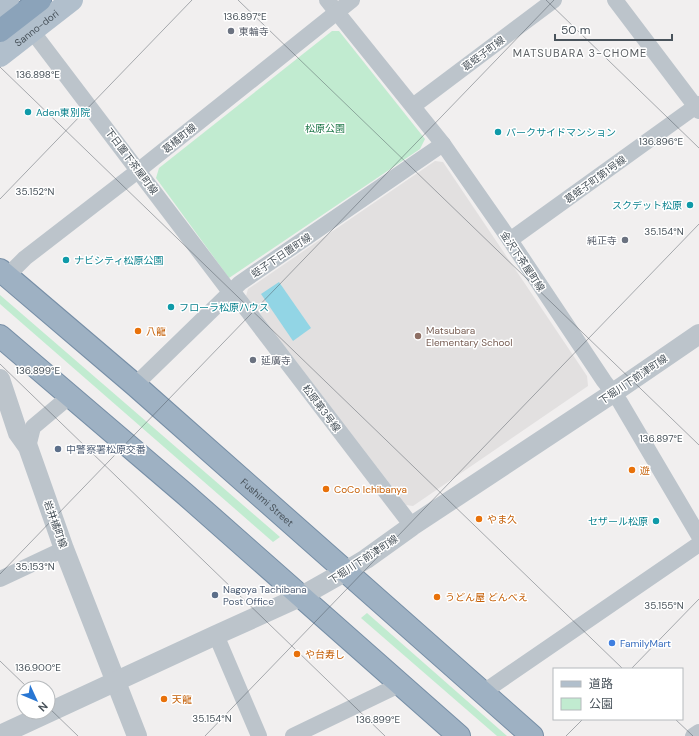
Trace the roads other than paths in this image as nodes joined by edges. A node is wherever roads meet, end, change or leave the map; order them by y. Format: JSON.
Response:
{"nodes":[{"id":1,"x":40,"y":0,"type":"edge"},
{"id":2,"x":72,"y":0,"type":"edge"},
{"id":3,"x":352,"y":0,"type":"edge"},
{"id":4,"x":554,"y":0,"type":"edge"},
{"id":5,"x":615,"y":0,"type":"edge"},
{"id":6,"x":332,"y":6,"type":"edge"},
{"id":7,"x":9,"y":18,"type":"edge"},
{"id":8,"x":0,"y":56,"type":"edge"},
{"id":9,"x":413,"y":106,"type":"junction"},
{"id":10,"x":698,"y":107,"type":"edge"},
{"id":11,"x":443,"y":144,"type":"junction"},
{"id":12,"x":139,"y":170,"type":"junction"},
{"id":13,"x":510,"y":240,"type":"junction"},
{"id":14,"x":4,"y":273,"type":"edge"},
{"id":15,"x":230,"y":292,"type":"junction"},
{"id":16,"x":699,"y":334,"type":"edge"},
{"id":17,"x":0,"y":336,"type":"edge"},
{"id":18,"x":0,"y":379,"type":"edge"},
{"id":19,"x":135,"y":385,"type":"junction"},
{"id":20,"x":613,"y":393,"type":"junction"},
{"id":21,"x":70,"y":396,"type":"junction"},
{"id":22,"x":28,"y":447,"type":"junction"},
{"id":23,"x":412,"y":526,"type":"junction"},
{"id":24,"x":699,"y":536,"type":"edge"},
{"id":25,"x":699,"y":544,"type":"edge"},
{"id":26,"x":64,"y":548,"type":"junction"},
{"id":27,"x":346,"y":571,"type":"junction"},
{"id":28,"x":0,"y":579,"type":"edge"},
{"id":29,"x":300,"y":597,"type":"junction"},
{"id":30,"x":216,"y":634,"type":"junction"},
{"id":31,"x":116,"y":681,"type":"junction"},
{"id":32,"x":401,"y":684,"type":"junction"},
{"id":33,"x":482,"y":693,"type":"junction"},
{"id":34,"x":699,"y":732,"type":"edge"},
{"id":35,"x":0,"y":735,"type":"edge"},
{"id":36,"x":137,"y":736,"type":"edge"},
{"id":37,"x":259,"y":736,"type":"edge"},
{"id":38,"x":293,"y":736,"type":"edge"},
{"id":39,"x":459,"y":736,"type":"edge"},
{"id":40,"x":532,"y":736,"type":"edge"},
{"id":41,"x":693,"y":736,"type":"edge"}],
"edges":[{"from":1,"to":7,"type":"highway"},
{"from":2,"to":7,"type":"main road","name":"Sanno-dori"},
{"from":3,"to":6,"type":"street","name":"葛橘町線"},
{"from":4,"to":9,"type":"street","name":"葛蛭子町線"},
{"from":5,"to":10,"type":"street"},
{"from":6,"to":9,"type":"street","name":"金沢下茶屋町線"},
{"from":6,"to":12,"type":"street","name":"葛橘町線"},
{"from":7,"to":8,"type":"main road","name":"Sanno-dori"},
{"from":7,"to":12,"type":"street","name":"下日置下茶屋町線"},
{"from":9,"to":11,"type":"street","name":"金沢下茶屋町線"},
{"from":10,"to":13,"type":"street","name":"葛蛭子町第1号線"},
{"from":11,"to":13,"type":"street","name":"金沢下茶屋町線"},
{"from":11,"to":15,"type":"street","name":"蛭子下日置町線"},
{"from":12,"to":14,"type":"street","name":"葛橘町線"},
{"from":12,"to":15,"type":"street","name":"下日置下茶屋町線"},
{"from":13,"to":20,"type":"street","name":"金沢下茶屋町線"},
{"from":14,"to":19,"type":"highway","name":"Fushimi Street"},
{"from":15,"to":19,"type":"street","name":"蛭子下日置町線"},
{"from":15,"to":23,"type":"street","name":"松原第3号線"},
{"from":16,"to":20,"type":"street","name":"下堀川下前津町線"},
{"from":17,"to":21,"type":"highway"},
{"from":18,"to":22,"type":"street","name":"岩井橘町線"},
{"from":19,"to":27,"type":"highway","name":"Fushimi Street"},
{"from":20,"to":23,"type":"street","name":"下堀川下前津町線"},
{"from":20,"to":24,"type":"street","name":"金沢下茶屋町線"},
{"from":21,"to":22,"type":"street"},
{"from":21,"to":29,"type":"highway"},
{"from":22,"to":26,"type":"street","name":"岩井橘町線"},
{"from":23,"to":27,"type":"street","name":"下堀川下前津町線"},
{"from":25,"to":33,"type":"street"},
{"from":26,"to":28,"type":"street"},
{"from":26,"to":31,"type":"street","name":"岩井橘町線"},
{"from":27,"to":29,"type":"street","name":"下堀川下前津町線"},
{"from":27,"to":33,"type":"highway","name":"Fushimi Street"},
{"from":29,"to":30,"type":"street","name":"下堀川下前津町線"},
{"from":29,"to":32,"type":"highway"},
{"from":30,"to":31,"type":"street","name":"下堀川下前津町線"},
{"from":30,"to":37,"type":"street"},
{"from":31,"to":35,"type":"street","name":"下堀川下前津町線"},
{"from":31,"to":36,"type":"street","name":"岩井橘町線"},
{"from":32,"to":38,"type":"street"},
{"from":32,"to":39,"type":"highway"},
{"from":33,"to":40,"type":"highway","name":"Fushimi Street"},
{"from":34,"to":41,"type":"street"}]}
